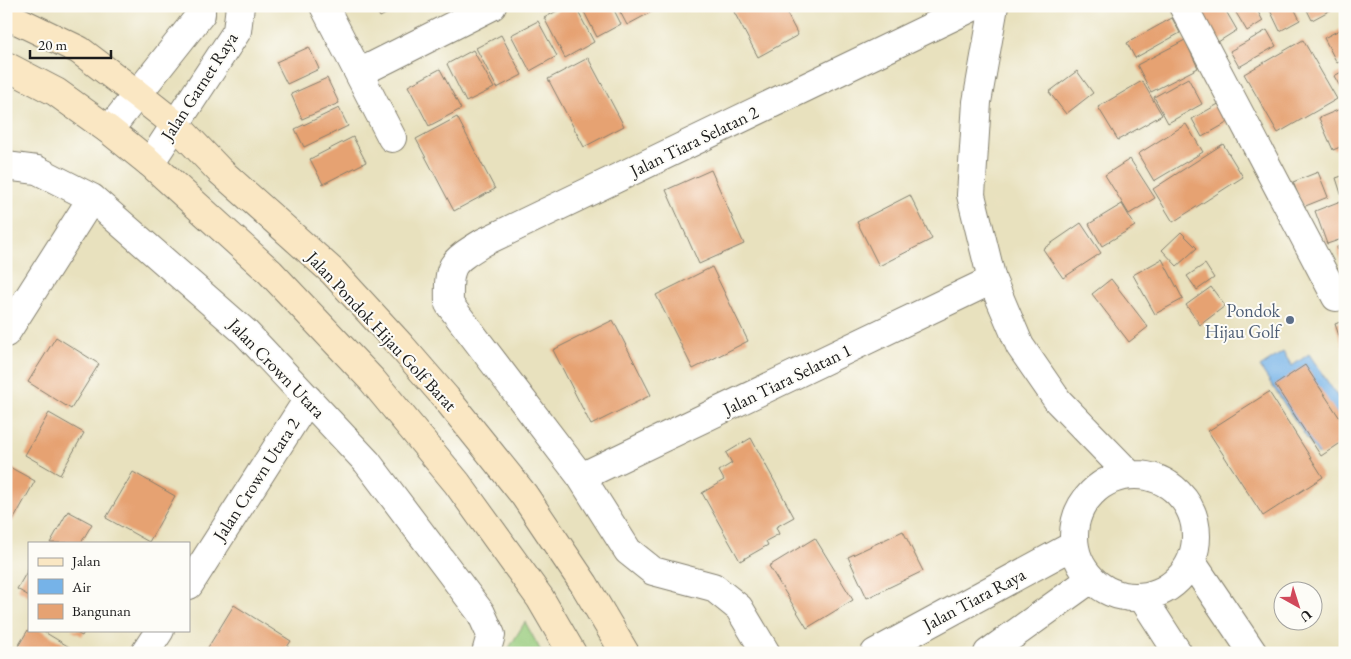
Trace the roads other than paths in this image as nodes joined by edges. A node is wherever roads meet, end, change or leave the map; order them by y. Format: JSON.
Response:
{"nodes":[{"id":1,"x":324,"y":6,"type":"edge"},
{"id":2,"x":492,"y":6,"type":"edge"},
{"id":3,"x":975,"y":6,"type":"edge"},
{"id":4,"x":994,"y":6,"type":"edge"},
{"id":5,"x":1183,"y":6,"type":"edge"},
{"id":6,"x":201,"y":10,"type":"edge"},
{"id":7,"x":6,"y":15,"type":"edge"},
{"id":8,"x":238,"y":18,"type":"edge"},
{"id":9,"x":6,"y":66,"type":"edge"},
{"id":10,"x":359,"y":73,"type":"junction"},
{"id":11,"x":137,"y":94,"type":"junction"},
{"id":12,"x":175,"y":124,"type":"junction"},
{"id":13,"x":110,"y":130,"type":"junction"},
{"id":14,"x":392,"y":138,"type":"dead end"},
{"id":15,"x":150,"y":163,"type":"junction"},
{"id":16,"x":6,"y":166,"type":"edge"},
{"id":17,"x":92,"y":198,"type":"junction"},
{"id":18,"x":992,"y":280,"type":"junction"},
{"id":19,"x":1336,"y":297,"type":"dead end"},
{"id":20,"x":6,"y":333,"type":"edge"},
{"id":21,"x":308,"y":399,"type":"junction"},
{"id":22,"x":1130,"y":475,"type":"junction"},
{"id":23,"x":581,"y":477,"type":"junction"},
{"id":24,"x":1074,"y":545,"type":"junction"},
{"id":25,"x":1191,"y":561,"type":"junction"},
{"id":26,"x":1091,"y":579,"type":"junction"},
{"id":27,"x":190,"y":583,"type":"edge"},
{"id":28,"x":1142,"y":597,"type":"junction"},
{"id":29,"x":159,"y":632,"type":"edge"},
{"id":30,"x":488,"y":644,"type":"edge"},
{"id":31,"x":145,"y":653,"type":"edge"},
{"id":32,"x":572,"y":653,"type":"edge"},
{"id":33,"x":625,"y":653,"type":"edge"},
{"id":34,"x":766,"y":653,"type":"edge"},
{"id":35,"x":875,"y":653,"type":"edge"},
{"id":36,"x":988,"y":653,"type":"edge"},
{"id":37,"x":1178,"y":653,"type":"edge"},
{"id":38,"x":1253,"y":653,"type":"edge"}],
"edges":[{"from":1,"to":10,"type":"street"},
{"from":2,"to":10,"type":"street"},
{"from":3,"to":23,"type":"street","name":"Jalan Tiara Selatan 2"},
{"from":4,"to":18,"type":"street"},
{"from":5,"to":19,"type":"street"},
{"from":6,"to":8,"type":"street"},
{"from":6,"to":11,"type":"street"},
{"from":7,"to":11,"type":"street","name":"Jalan Pondok Hijau Golf Barat"},
{"from":8,"to":12,"type":"street","name":"Jalan Garnet Raya"},
{"from":9,"to":13,"type":"street"},
{"from":10,"to":14,"type":"street"},
{"from":11,"to":12,"type":"street","name":"Jalan Pondok Hijau Golf Barat"},
{"from":11,"to":13,"type":"street"},
{"from":12,"to":15,"type":"street","name":"Jalan Garnet Raya"},
{"from":12,"to":33,"type":"street","name":"Jalan Pondok Hijau Golf Barat"},
{"from":13,"to":15,"type":"street"},
{"from":15,"to":32,"type":"street"},
{"from":16,"to":17,"type":"street","name":"Jalan Crown Utara"},
{"from":17,"to":20,"type":"street"},
{"from":17,"to":21,"type":"street","name":"Jalan Crown Utara"},
{"from":18,"to":22,"type":"street"},
{"from":18,"to":23,"type":"street","name":"Jalan Tiara Selatan 1"},
{"from":21,"to":27,"type":"street","name":"Jalan Crown Utara 2"},
{"from":21,"to":30,"type":"street","name":"Jalan Crown Utara"},
{"from":22,"to":24,"type":"street"},
{"from":22,"to":25,"type":"street"},
{"from":23,"to":34,"type":"street"},
{"from":24,"to":26,"type":"street"},
{"from":24,"to":35,"type":"street","name":"Jalan Tiara Raya"},
{"from":25,"to":28,"type":"street"},
{"from":25,"to":38,"type":"street"},
{"from":26,"to":28,"type":"street"},
{"from":26,"to":36,"type":"street"},
{"from":28,"to":37,"type":"street"},
{"from":29,"to":31,"type":"street"}]}
